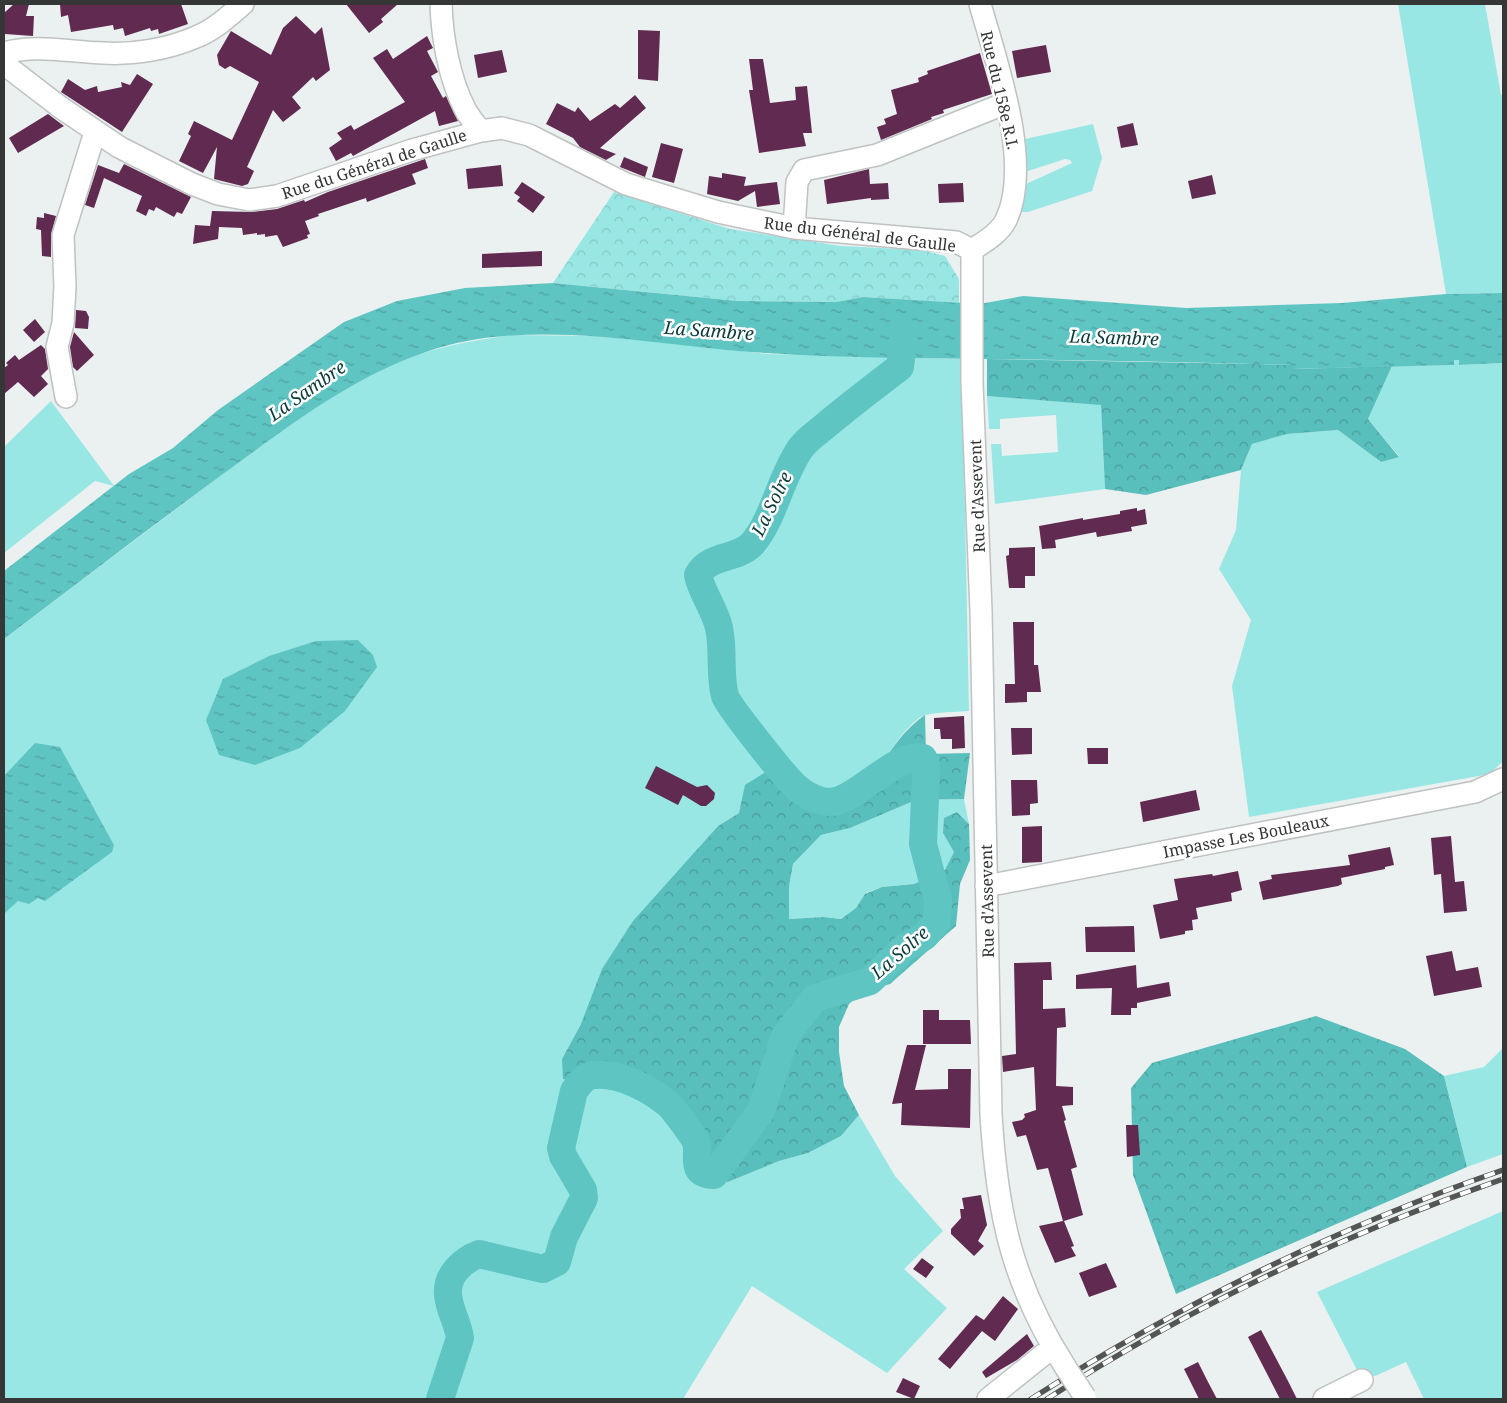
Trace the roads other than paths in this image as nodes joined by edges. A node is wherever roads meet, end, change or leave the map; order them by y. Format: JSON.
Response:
{"nodes":[{"id":1,"x":243,"y":4,"type":"edge"},
{"id":2,"x":441,"y":4,"type":"edge"},
{"id":3,"x":980,"y":4,"type":"edge"},
{"id":4,"x":4,"y":53,"type":"edge"},
{"id":5,"x":4,"y":64,"type":"edge"},
{"id":6,"x":1006,"y":103,"type":"junction"},
{"id":7,"x":481,"y":131,"type":"junction"},
{"id":8,"x":96,"y":132,"type":"junction"},
{"id":9,"x":794,"y":228,"type":"junction"},
{"id":10,"x":972,"y":250,"type":"junction"},
{"id":11,"x":66,"y":397,"type":"dead end"},
{"id":12,"x":1503,"y":779,"type":"edge"},
{"id":13,"x":986,"y":886,"type":"junction"},
{"id":14,"x":1053,"y":1347,"type":"junction"},
{"id":15,"x":1362,"y":1380,"type":"dead end"},
{"id":16,"x":1086,"y":1398,"type":"edge"},
{"id":17,"x":988,"y":1399,"type":"edge"},
{"id":18,"x":1324,"y":1399,"type":"edge"}],
"edges":[{"from":1,"to":4,"type":"street"},
{"from":2,"to":7,"type":"street"},
{"from":3,"to":6,"type":"street","name":"Rue du 158e R.I."},
{"from":5,"to":8,"type":"street","name":"Rue du Général de Gaulle"},
{"from":6,"to":9,"type":"street"},
{"from":6,"to":10,"type":"street","name":"Rue du 158e R.I."},
{"from":7,"to":8,"type":"street","name":"Rue du Général de Gaulle"},
{"from":7,"to":9,"type":"street","name":"Rue du Général de Gaulle"},
{"from":8,"to":11,"type":"street"},
{"from":9,"to":10,"type":"street","name":"Rue du Général de Gaulle"},
{"from":10,"to":13,"type":"street","name":"Rue d'Assevent"},
{"from":12,"to":13,"type":"street","name":"Impasse Les Bouleaux"},
{"from":13,"to":14,"type":"street","name":"Rue d'Assevent"},
{"from":14,"to":16,"type":"street","name":"Rue d'Assevent","bridge":true},
{"from":14,"to":17,"type":"street"},
{"from":15,"to":18,"type":"street"}]}
